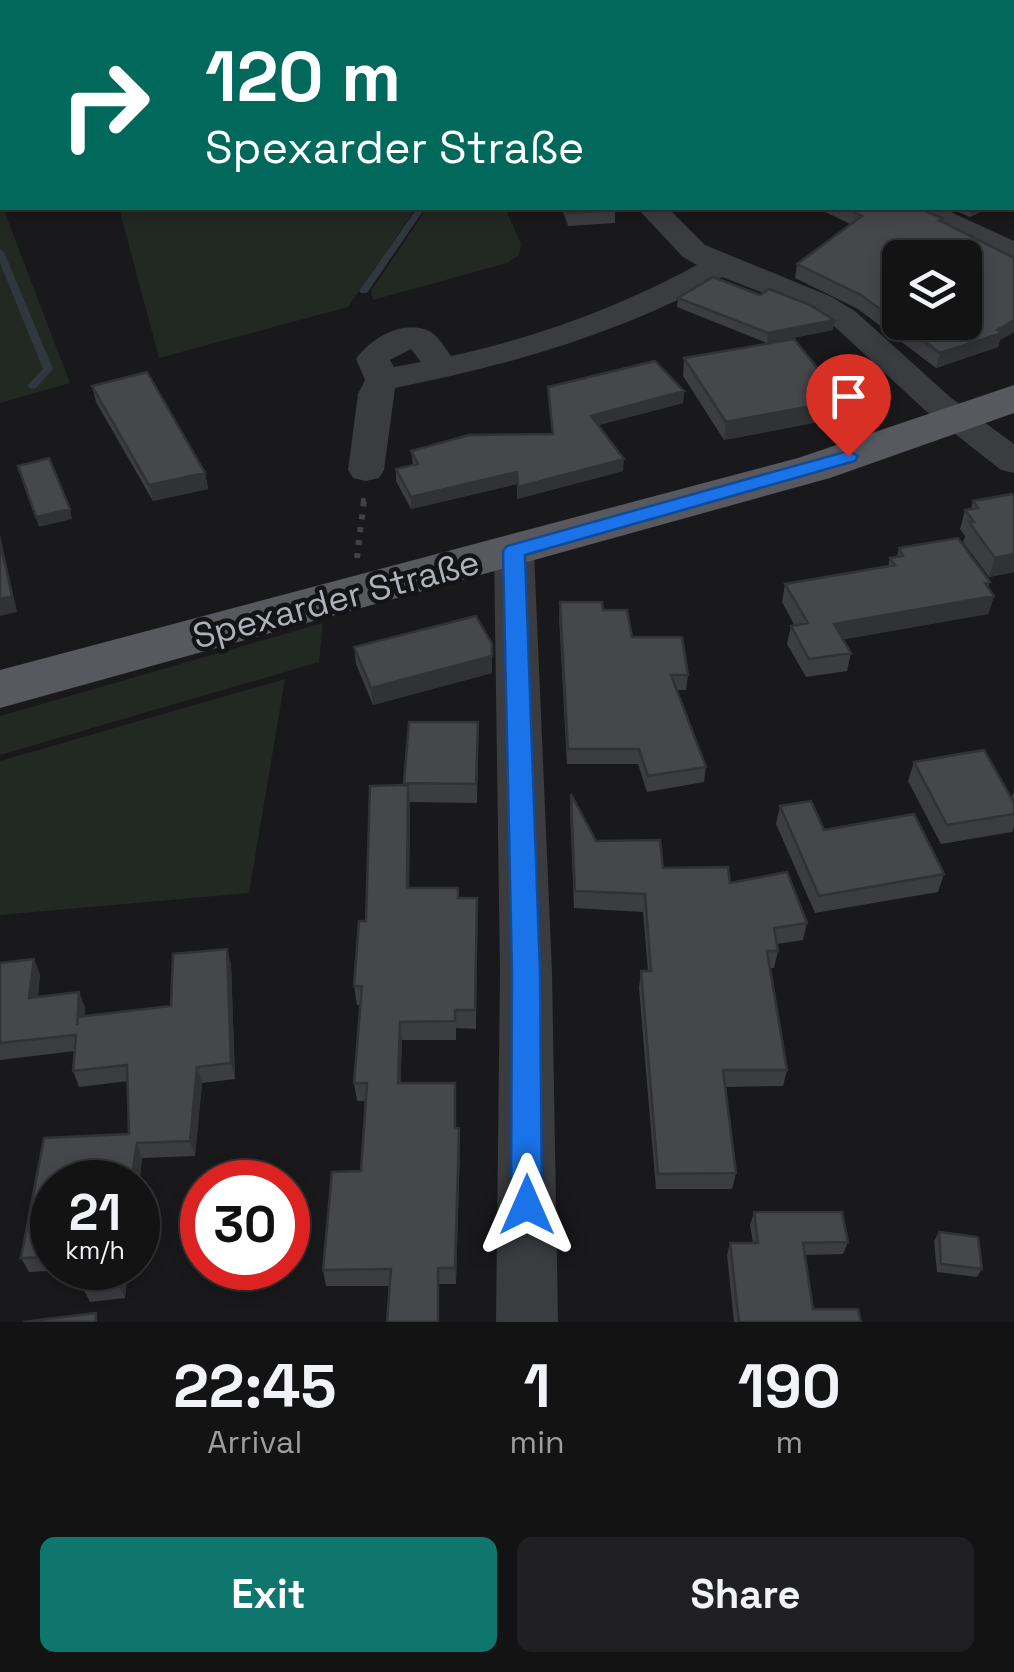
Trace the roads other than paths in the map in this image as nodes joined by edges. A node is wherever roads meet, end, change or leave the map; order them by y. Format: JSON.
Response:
{"nodes":[{"id":1,"x":654,"y":210,"type":"edge"},
{"id":2,"x":924,"y":210,"type":"edge"},
{"id":3,"x":1014,"y":218,"type":"edge"},
{"id":4,"x":984,"y":238,"type":"junction"},
{"id":5,"x":1014,"y":252,"type":"edge"},
{"id":6,"x":720,"y":266,"type":"junction"},
{"id":7,"x":1014,"y":398,"type":"edge"},
{"id":8,"x":956,"y":418,"type":"junction"},
{"id":9,"x":1014,"y":462,"type":"edge"},
{"id":10,"x":366,"y":470,"type":"road end"},
{"id":11,"x":514,"y":551,"type":"junction"},
{"id":12,"x":0,"y":689,"type":"edge"},
{"id":13,"x":527,"y":1322,"type":"edge"}],
"edges":[{"from":1,"to":6,"type":"street"},
{"from":2,"to":4,"type":"street"},
{"from":3,"to":4,"type":"street"},
{"from":4,"to":5,"type":"street"},
{"from":6,"to":8,"type":"street"},
{"from":6,"to":10,"type":"street"},
{"from":7,"to":8,"type":"main road","name":"Spexarder Straße"},
{"from":8,"to":9,"type":"street"},
{"from":8,"to":11,"type":"main road","name":"Spexarder Straße"},
{"from":11,"to":12,"type":"main road","name":"Spexarder Straße"},
{"from":11,"to":13,"type":"street"}]}
